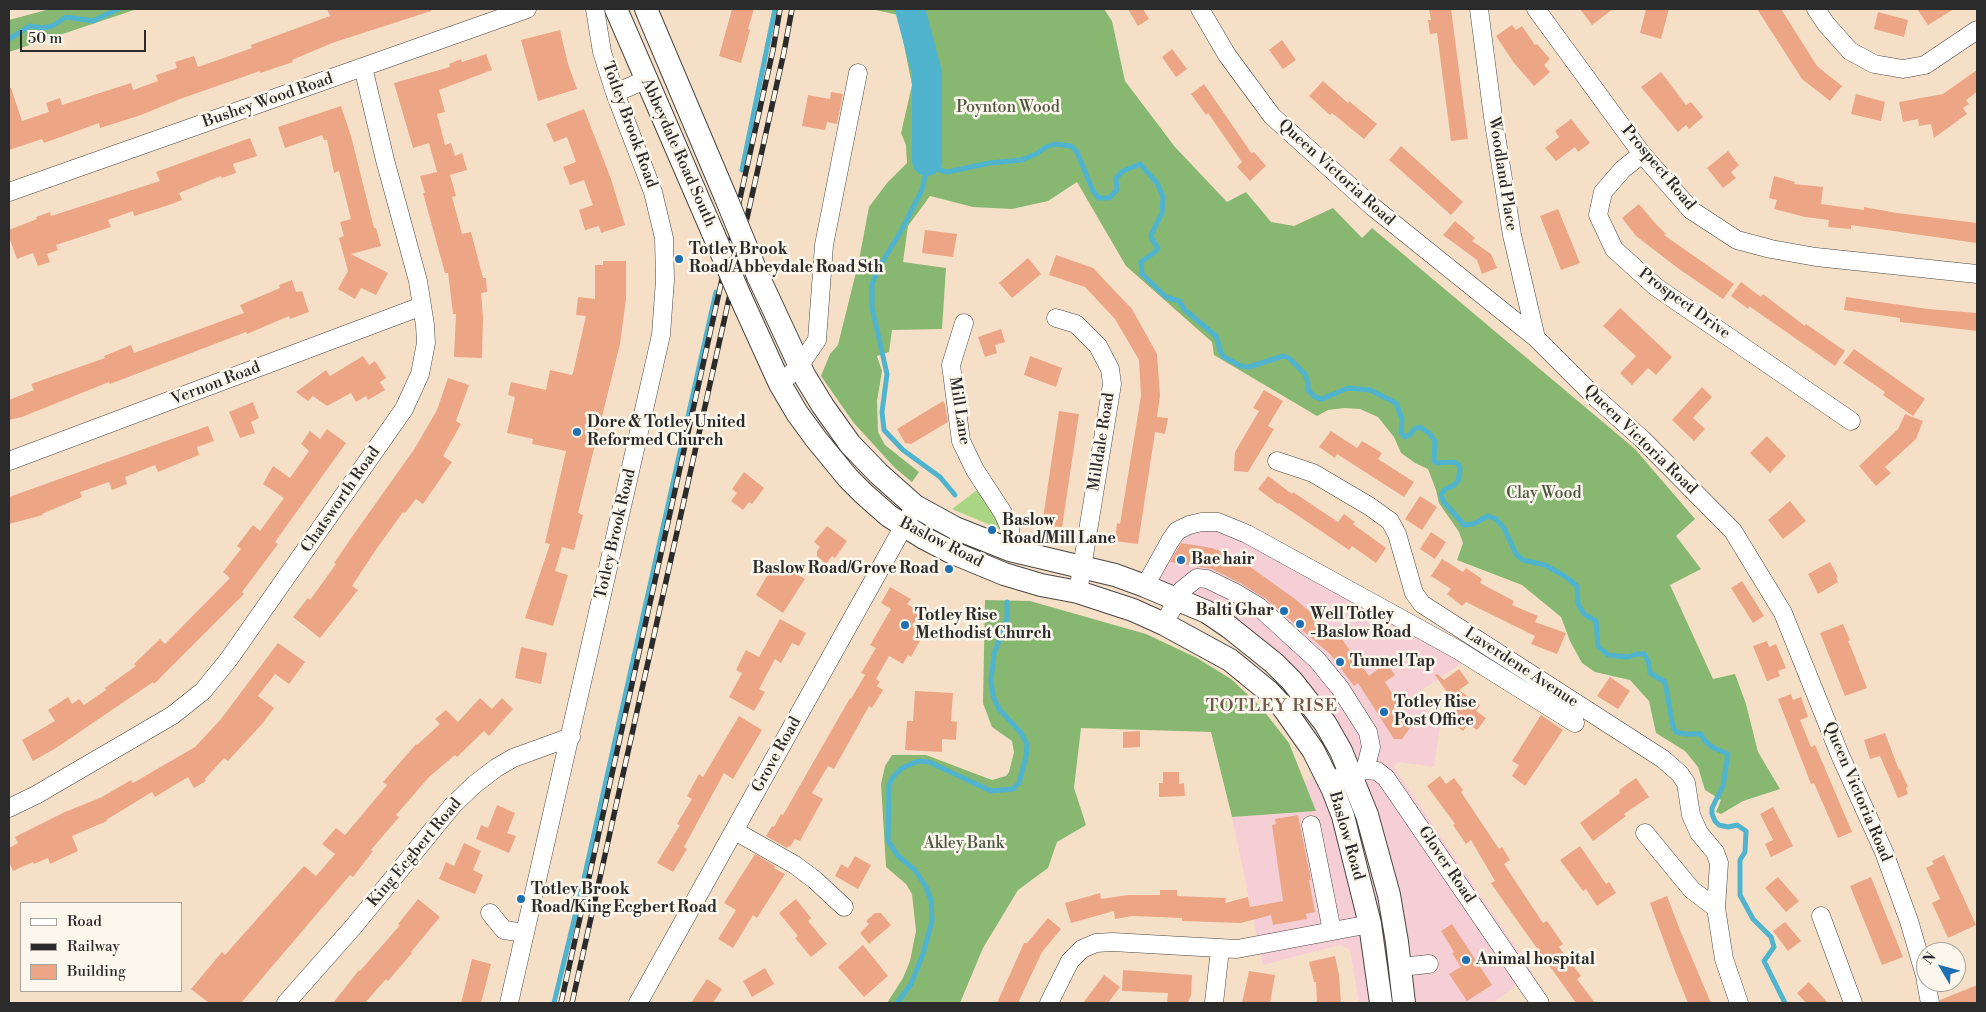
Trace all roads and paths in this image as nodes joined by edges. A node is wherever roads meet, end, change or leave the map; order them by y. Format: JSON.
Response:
{"nodes":[{"id":1,"x":527,"y":9,"type":"edge"},
{"id":2,"x":595,"y":9,"type":"edge"},
{"id":3,"x":616,"y":9,"type":"edge"},
{"id":4,"x":646,"y":9,"type":"edge"},
{"id":5,"x":1200,"y":9,"type":"edge"},
{"id":6,"x":1480,"y":9,"type":"edge"},
{"id":7,"x":1536,"y":9,"type":"edge"},
{"id":8,"x":1816,"y":9,"type":"edge"},
{"id":9,"x":1977,"y":30,"type":"edge"},
{"id":10,"x":363,"y":67,"type":"junction"},
{"id":11,"x":858,"y":73,"type":"dead end"},
{"id":12,"x":646,"y":80,"type":"junction"},
{"id":13,"x":615,"y":93,"type":"junction"},
{"id":14,"x":1642,"y":154,"type":"junction"},
{"id":15,"x":9,"y":192,"type":"edge"},
{"id":16,"x":1977,"y":274,"type":"edge"},
{"id":17,"x":742,"y":302,"type":"joint"},
{"id":18,"x":422,"y":306,"type":"junction"},
{"id":19,"x":1056,"y":318,"type":"dead end"},
{"id":20,"x":964,"y":323,"type":"dead end"},
{"id":21,"x":1536,"y":338,"type":"junction"},
{"id":22,"x":800,"y":366,"type":"junction"},
{"id":23,"x":780,"y":384,"type":"junction"},
{"id":24,"x":1851,"y":421,"type":"dead end"},
{"id":25,"x":1277,"y":461,"type":"dead end"},
{"id":26,"x":9,"y":462,"type":"edge"},
{"id":27,"x":915,"y":506,"type":"junction"},
{"id":28,"x":905,"y":526,"type":"junction"},
{"id":29,"x":1010,"y":550,"type":"junction"},
{"id":30,"x":1082,"y":567,"type":"junction"},
{"id":31,"x":1145,"y":586,"type":"junction"},
{"id":32,"x":1078,"y":592,"type":"junction"},
{"id":33,"x":1176,"y":599,"type":"junction"},
{"id":34,"x":1164,"y":624,"type":"junction"},
{"id":35,"x":1575,"y":723,"type":"dead end"},
{"id":36,"x":571,"y":737,"type":"junction"},
{"id":37,"x":1358,"y":772,"type":"junction"},
{"id":38,"x":1329,"y":782,"type":"junction"},
{"id":39,"x":9,"y":808,"type":"edge"},
{"id":40,"x":1311,"y":825,"type":"dead end"},
{"id":41,"x":735,"y":831,"type":"junction"},
{"id":42,"x":1644,"y":833,"type":"dead end"},
{"id":43,"x":844,"y":907,"type":"dead end"},
{"id":44,"x":1716,"y":908,"type":"junction"},
{"id":45,"x":490,"y":912,"type":"dead end"},
{"id":46,"x":1821,"y":916,"type":"dead end"},
{"id":47,"x":1370,"y":924,"type":"junction"},
{"id":48,"x":1332,"y":930,"type":"junction"},
{"id":49,"x":526,"y":933,"type":"junction"},
{"id":50,"x":1916,"y":946,"type":"edge"},
{"id":51,"x":1220,"y":949,"type":"junction"},
{"id":52,"x":1429,"y":964,"type":"dead end"},
{"id":53,"x":1401,"y":967,"type":"junction"},
{"id":54,"x":644,"y":1001,"type":"edge"},
{"id":55,"x":286,"y":1003,"type":"edge"},
{"id":56,"x":509,"y":1003,"type":"edge"},
{"id":57,"x":1049,"y":1003,"type":"edge"},
{"id":58,"x":1214,"y":1003,"type":"edge"},
{"id":59,"x":1381,"y":1003,"type":"edge"},
{"id":60,"x":1404,"y":1003,"type":"edge"},
{"id":61,"x":1540,"y":1003,"type":"edge"},
{"id":62,"x":1739,"y":1003,"type":"edge"},
{"id":63,"x":1853,"y":1003,"type":"edge"}],
"edges":[{"from":1,"to":10,"type":"street","name":"Bushey Wood Road"},
{"from":2,"to":13,"type":"street","name":"Totley Brook Road"},
{"from":3,"to":12,"type":"main road","name":"Abbeydale Road South"},
{"from":4,"to":22,"type":"main road","bridge":true},
{"from":5,"to":21,"type":"street","name":"Queen Victoria Road"},
{"from":6,"to":21,"type":"street","name":"Woodland Place"},
{"from":7,"to":14,"type":"street","name":"Prospect Road"},
{"from":8,"to":9,"type":"street"},
{"from":10,"to":15,"type":"street","name":"Bushey Wood Road"},
{"from":10,"to":18,"type":"street","name":"Chatsworth Road"},
{"from":11,"to":22,"type":"street"},
{"from":12,"to":13,"type":"street"},
{"from":12,"to":17,"type":"main road","name":"Abbeydale Road South","bridge":true},
{"from":13,"to":36,"type":"street","name":"Totley Brook Road"},
{"from":14,"to":16,"type":"street","name":"Prospect Road"},
{"from":14,"to":24,"type":"street","name":"Prospect Drive"},
{"from":17,"to":23,"type":"main road","name":"Baslow Road"},
{"from":18,"to":26,"type":"street","name":"Vernon Road"},
{"from":18,"to":39,"type":"street","name":"Chatsworth Road"},
{"from":19,"to":30,"type":"street","name":"Milldale Road"},
{"from":20,"to":29,"type":"street","name":"Mill Lane"},
{"from":21,"to":50,"type":"street","name":"Queen Victoria Road"},
{"from":22,"to":23,"type":"street"},
{"from":22,"to":27,"type":"main road"},
{"from":23,"to":28,"type":"main road","name":"Baslow Road"},
{"from":25,"to":44,"type":"street","name":"Laverdene Avenue"},
{"from":27,"to":28,"type":"street","name":"Grove Road"},
{"from":27,"to":29,"type":"main road"},
{"from":28,"to":32,"type":"main road","name":"Baslow Road"},
{"from":28,"to":41,"type":"street","name":"Grove Road"},
{"from":29,"to":30,"type":"main road"},
{"from":30,"to":31,"type":"main road"},
{"from":30,"to":32,"type":"street","name":"Milldale Road"},
{"from":31,"to":33,"type":"main road"},
{"from":31,"to":35,"type":"street"},
{"from":32,"to":34,"type":"main road","name":"Baslow Road"},
{"from":33,"to":34,"type":"street"},
{"from":33,"to":37,"type":"main road"},
{"from":33,"to":37,"type":"street"},
{"from":34,"to":38,"type":"main road","name":"Baslow Road"},
{"from":36,"to":49,"type":"street","name":"Totley Brook Road"},
{"from":36,"to":55,"type":"street","name":"King Ecgbert Road"},
{"from":37,"to":38,"type":"street"},
{"from":37,"to":53,"type":"main road"},
{"from":37,"to":61,"type":"street","name":"Glover Road"},
{"from":38,"to":47,"type":"main road","name":"Baslow Road"},
{"from":40,"to":48,"type":"street"},
{"from":41,"to":43,"type":"street"},
{"from":41,"to":54,"type":"street","name":"Grove Road"},
{"from":42,"to":44,"type":"street"},
{"from":44,"to":62,"type":"street","name":"Laverdene Avenue"},
{"from":45,"to":49,"type":"street"},
{"from":46,"to":63,"type":"street"},
{"from":47,"to":48,"type":"street"},
{"from":47,"to":59,"type":"main road","name":"Baslow Road"},
{"from":48,"to":51,"type":"street"},
{"from":49,"to":56,"type":"street","name":"Totley Brook Road"},
{"from":51,"to":57,"type":"street"},
{"from":51,"to":58,"type":"street"},
{"from":52,"to":53,"type":"street"},
{"from":53,"to":60,"type":"main road"}]}
